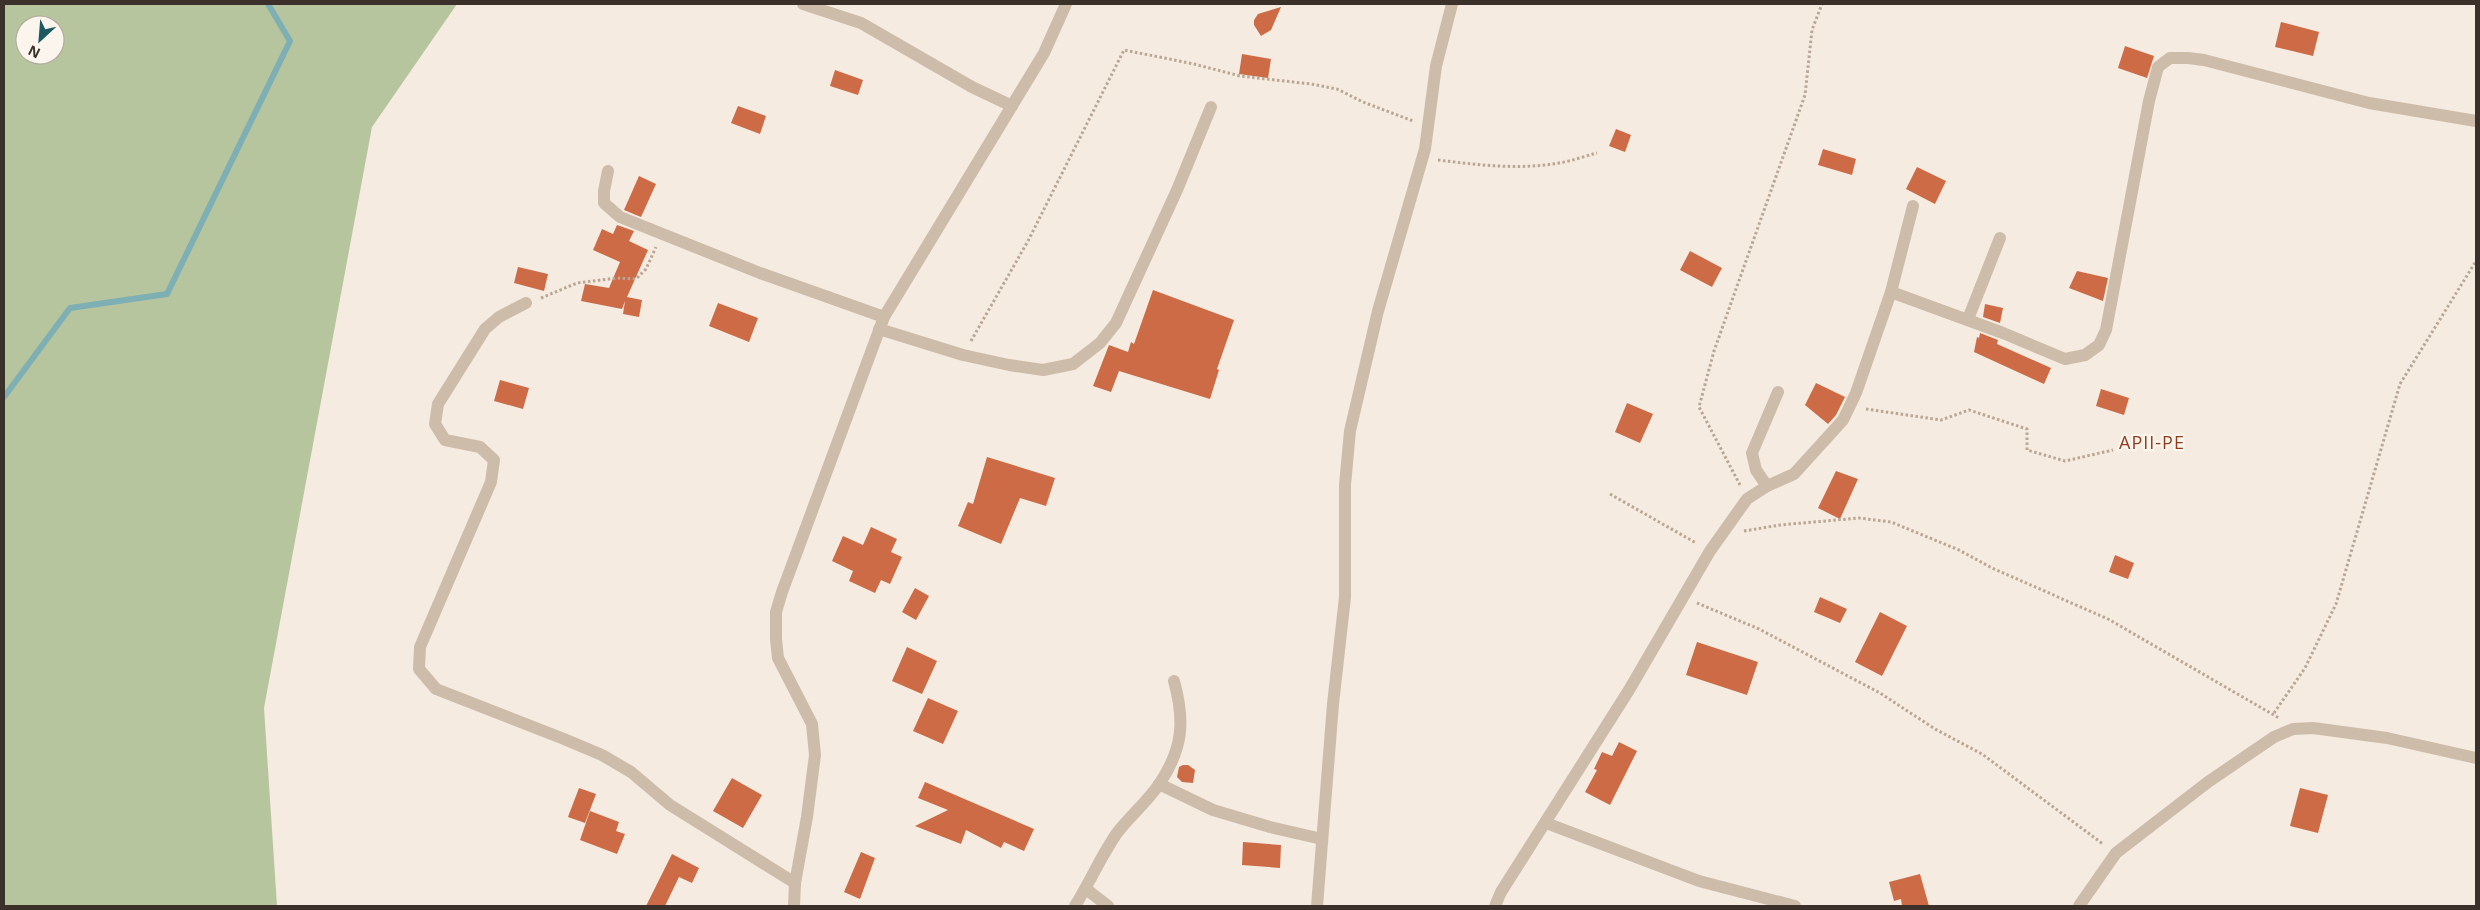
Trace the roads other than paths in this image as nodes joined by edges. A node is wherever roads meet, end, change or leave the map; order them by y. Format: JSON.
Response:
{"nodes":[{"id":1,"x":802,"y":4,"type":"edge"},
{"id":2,"x":1066,"y":4,"type":"edge"},
{"id":3,"x":1452,"y":4,"type":"edge"},
{"id":4,"x":1012,"y":106,"type":"junction"},
{"id":5,"x":1211,"y":107,"type":"dead end"},
{"id":6,"x":2476,"y":121,"type":"edge"},
{"id":7,"x":608,"y":171,"type":"dead end"},
{"id":8,"x":1913,"y":206,"type":"dead end"},
{"id":9,"x":2000,"y":238,"type":"dead end"},
{"id":10,"x":1891,"y":292,"type":"junction"},
{"id":11,"x":526,"y":303,"type":"road end"},
{"id":12,"x":884,"y":317,"type":"junction"},
{"id":13,"x":1968,"y":319,"type":"junction"},
{"id":14,"x":878,"y":329,"type":"junction"},
{"id":15,"x":1778,"y":392,"type":"dead end"},
{"id":16,"x":1767,"y":486,"type":"junction"},
{"id":17,"x":1174,"y":681,"type":"dead end"},
{"id":18,"x":2476,"y":758,"type":"edge"},
{"id":19,"x":1159,"y":784,"type":"junction"},
{"id":20,"x":1546,"y":823,"type":"junction"},
{"id":21,"x":1322,"y":839,"type":"junction"},
{"id":22,"x":795,"y":882,"type":"junction"},
{"id":23,"x":1086,"y":889,"type":"junction"},
{"id":24,"x":794,"y":906,"type":"edge"},
{"id":25,"x":1075,"y":906,"type":"edge"},
{"id":26,"x":1108,"y":906,"type":"edge"},
{"id":27,"x":1317,"y":906,"type":"edge"},
{"id":28,"x":1495,"y":906,"type":"edge"},
{"id":29,"x":1794,"y":906,"type":"edge"},
{"id":30,"x":2079,"y":906,"type":"edge"}],
"edges":[{"from":1,"to":4,"type":"street"},
{"from":2,"to":4,"type":"street"},
{"from":3,"to":21,"type":"street"},
{"from":4,"to":12,"type":"street"},
{"from":5,"to":14,"type":"street"},
{"from":6,"to":13,"type":"street"},
{"from":7,"to":12,"type":"street"},
{"from":8,"to":10,"type":"street"},
{"from":9,"to":13,"type":"street"},
{"from":10,"to":13,"type":"street"},
{"from":10,"to":16,"type":"street"},
{"from":11,"to":22,"type":"street"},
{"from":12,"to":14,"type":"street"},
{"from":14,"to":22,"type":"street"},
{"from":15,"to":16,"type":"street"},
{"from":16,"to":20,"type":"street"},
{"from":17,"to":19,"type":"street"},
{"from":18,"to":30,"type":"street"},
{"from":19,"to":21,"type":"street"},
{"from":19,"to":23,"type":"street"},
{"from":20,"to":28,"type":"street"},
{"from":20,"to":29,"type":"street"},
{"from":21,"to":27,"type":"street"},
{"from":22,"to":24,"type":"street"},
{"from":23,"to":25,"type":"street"},
{"from":23,"to":26,"type":"street"}]}
